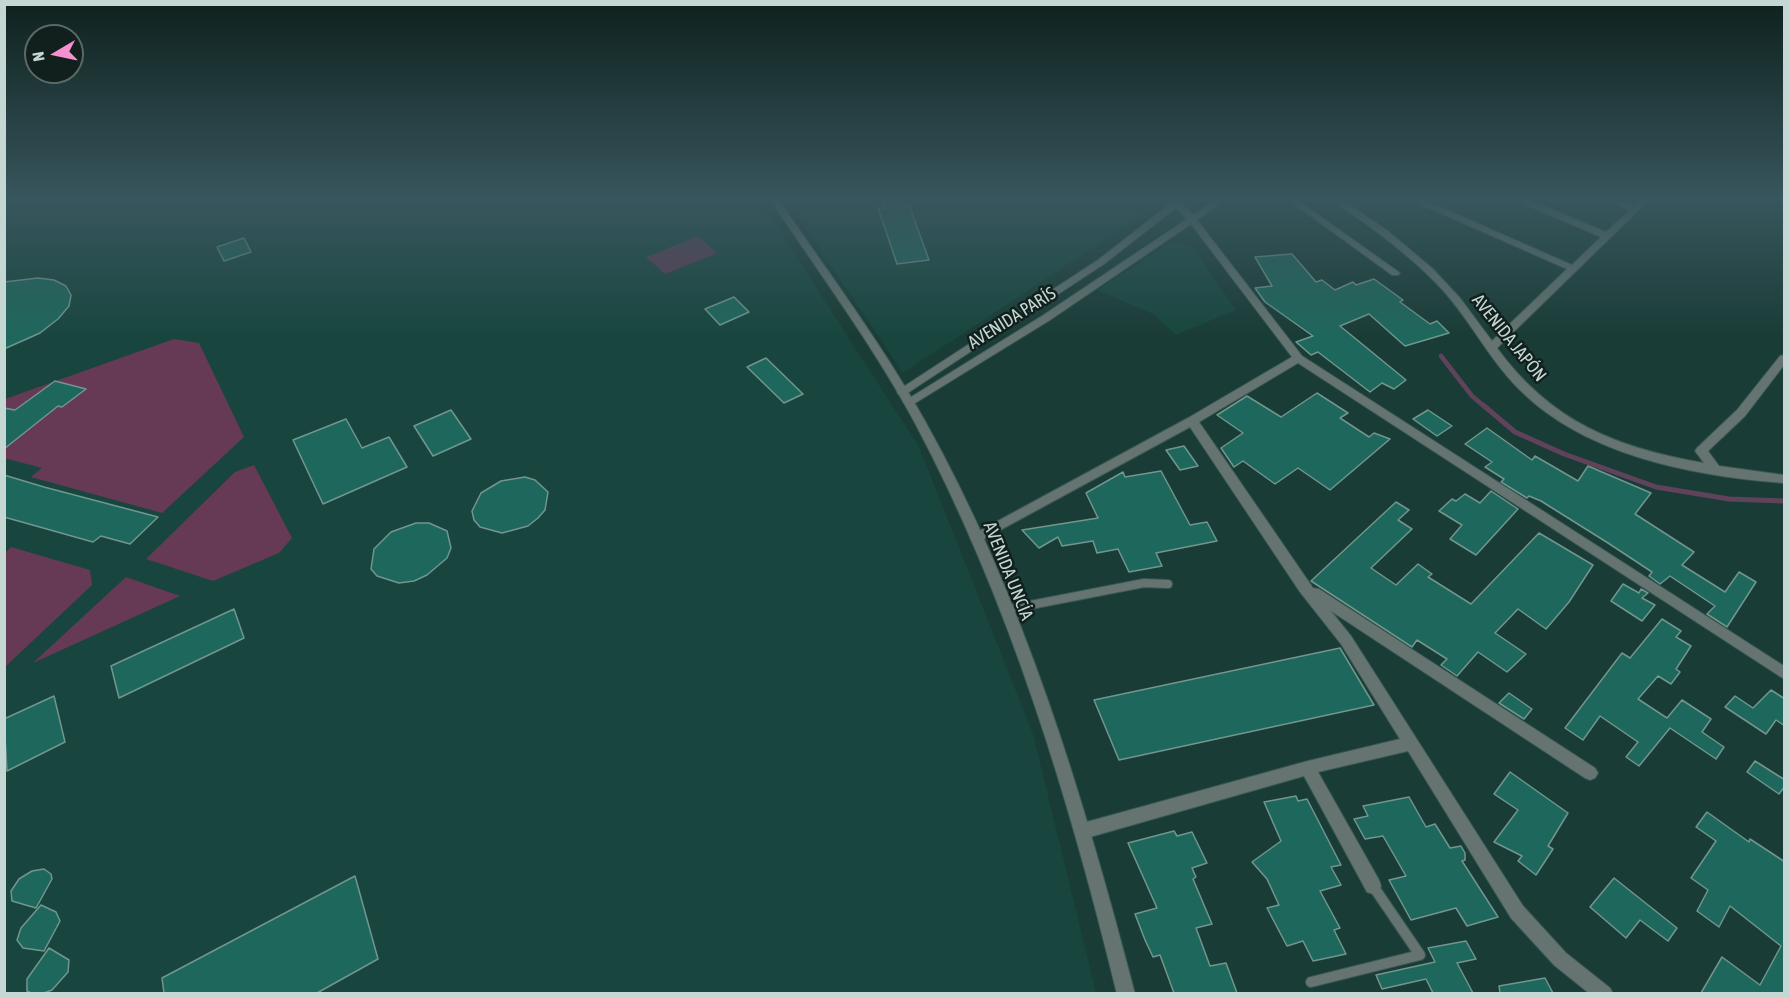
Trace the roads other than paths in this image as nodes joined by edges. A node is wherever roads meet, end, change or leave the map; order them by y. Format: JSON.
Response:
{"nodes":[{"id":1,"x":805,"y":246,"type":"edge"},
{"id":2,"x":1121,"y":246,"type":"edge"},
{"id":3,"x":1153,"y":246,"type":"edge"},
{"id":4,"x":1212,"y":246,"type":"edge"},
{"id":5,"x":1356,"y":246,"type":"edge"},
{"id":6,"x":1401,"y":246,"type":"edge"},
{"id":7,"x":1521,"y":246,"type":"edge"},
{"id":8,"x":1597,"y":246,"type":"edge"},
{"id":9,"x":1574,"y":269,"type":"junction"},
{"id":10,"x":1395,"y":273,"type":"dead end"},
{"id":11,"x":1491,"y":348,"type":"junction"},
{"id":12,"x":1298,"y":358,"type":"junction"},
{"id":13,"x":1785,"y":358,"type":"edge"},
{"id":14,"x":905,"y":397,"type":"junction"},
{"id":15,"x":1192,"y":421,"type":"junction"},
{"id":16,"x":1716,"y":470,"type":"junction"},
{"id":17,"x":1785,"y":479,"type":"edge"},
{"id":18,"x":976,"y":538,"type":"junction"},
{"id":19,"x":1168,"y":584,"type":"dead end"},
{"id":20,"x":1305,"y":588,"type":"junction"},
{"id":21,"x":1005,"y":610,"type":"junction"},
{"id":22,"x":1785,"y":673,"type":"edge"},
{"id":23,"x":1409,"y":744,"type":"junction"},
{"id":24,"x":1308,"y":768,"type":"junction"},
{"id":25,"x":1590,"y":773,"type":"dead end"},
{"id":26,"x":1083,"y":831,"type":"junction"},
{"id":27,"x":1373,"y":886,"type":"joint"},
{"id":28,"x":1311,"y":982,"type":"dead end"},
{"id":29,"x":1126,"y":993,"type":"edge"},
{"id":30,"x":1604,"y":993,"type":"edge"}],
"edges":[{"from":1,"to":14,"type":"street","name":"AVENIDA UNCÍA"},
{"from":2,"to":14,"type":"street","name":"AVENIDA PARÍS"},
{"from":3,"to":14,"type":"street","name":"AVENIDA PARÍS"},
{"from":4,"to":12,"type":"street"},
{"from":5,"to":10,"type":"street"},
{"from":6,"to":11,"type":"street","name":"AVENIDA JAPÓN"},
{"from":7,"to":9,"type":"street"},
{"from":8,"to":9,"type":"street"},
{"from":9,"to":11,"type":"street"},
{"from":11,"to":16,"type":"street","name":"AVENIDA JAPÓN"},
{"from":12,"to":15,"type":"street"},
{"from":12,"to":22,"type":"street"},
{"from":13,"to":16,"type":"street"},
{"from":14,"to":18,"type":"street","name":"AVENIDA UNCÍA"},
{"from":15,"to":18,"type":"street"},
{"from":15,"to":20,"type":"street"},
{"from":16,"to":17,"type":"street","name":"AVENIDA JAPÓN"},
{"from":18,"to":21,"type":"street","name":"AVENIDA UNCÍA"},
{"from":19,"to":21,"type":"lane"},
{"from":20,"to":23,"type":"street"},
{"from":20,"to":25,"type":"street"},
{"from":21,"to":26,"type":"street","name":"AVENIDA UNCÍA"},
{"from":23,"to":24,"type":"street"},
{"from":23,"to":30,"type":"street"},
{"from":24,"to":26,"type":"street"},
{"from":24,"to":27,"type":"street"},
{"from":26,"to":29,"type":"street","name":"AVENIDA UNCÍA"},
{"from":27,"to":28,"type":"lane"}]}
